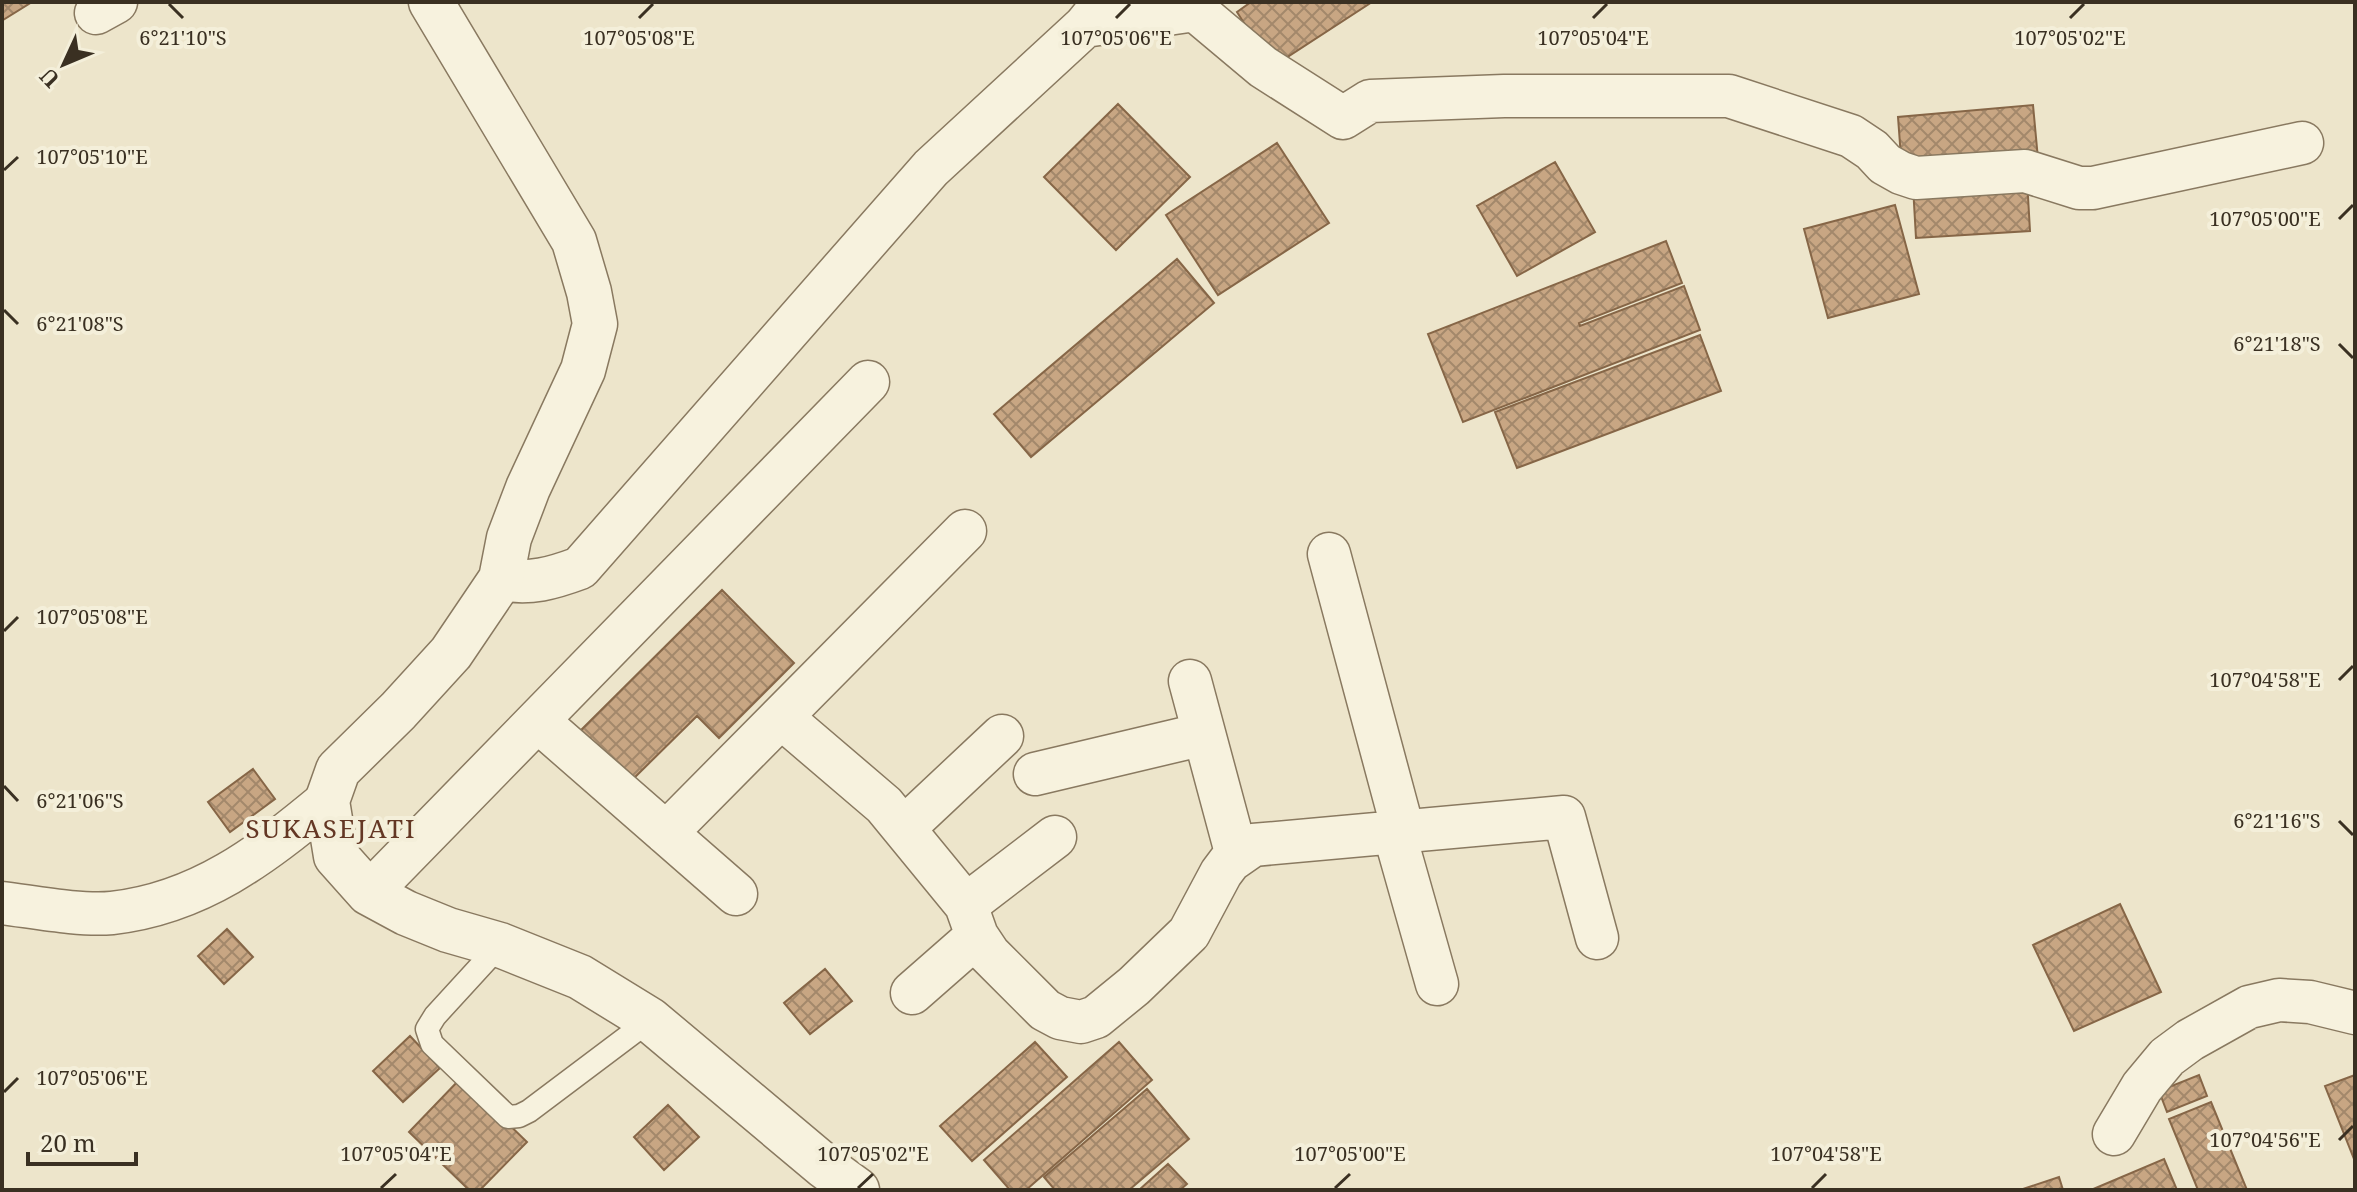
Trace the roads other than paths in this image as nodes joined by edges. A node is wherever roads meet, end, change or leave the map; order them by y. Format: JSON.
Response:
{"nodes":[{"id":1,"x":431,"y":2,"type":"edge"},
{"id":2,"x":1095,"y":14,"type":"edge"},
{"id":3,"x":2302,"y":143,"type":"dead end"},
{"id":4,"x":868,"y":382,"type":"dead end"},
{"id":5,"x":965,"y":531,"type":"dead end"},
{"id":6,"x":1329,"y":554,"type":"dead end"},
{"id":7,"x":501,"y":579,"type":"junction"},
{"id":8,"x":1190,"y":681,"type":"dead end"},
{"id":9,"x":781,"y":717,"type":"junction"},
{"id":10,"x":539,"y":722,"type":"junction"},
{"id":11,"x":1204,"y":734,"type":"junction"},
{"id":12,"x":1002,"y":736,"type":"dead end"},
{"id":13,"x":1035,"y":774,"type":"dead end"},
{"id":14,"x":327,"y":801,"type":"junction"},
{"id":15,"x":904,"y":828,"type":"junction"},
{"id":16,"x":1399,"y":831,"type":"junction"},
{"id":17,"x":666,"y":833,"type":"junction"},
{"id":18,"x":1055,"y":837,"type":"dead end"},
{"id":19,"x":1237,"y":856,"type":"junction"},
{"id":20,"x":369,"y":893,"type":"junction"},
{"id":21,"x":736,"y":894,"type":"dead end"},
{"id":22,"x":2,"y":903,"type":"edge"},
{"id":23,"x":972,"y":920,"type":"junction"},
{"id":24,"x":1597,"y":938,"type":"dead end"},
{"id":25,"x":500,"y":945,"type":"junction"},
{"id":26,"x":1437,"y":984,"type":"dead end"},
{"id":27,"x":912,"y":993,"type":"dead end"},
{"id":28,"x":2355,"y":1013,"type":"edge"},
{"id":29,"x":650,"y":1020,"type":"junction"},
{"id":30,"x":2114,"y":1134,"type":"dead end"},
{"id":31,"x":857,"y":1190,"type":"edge"}],
"edges":[{"from":1,"to":7,"type":"street"},
{"from":2,"to":3,"type":"street"},
{"from":2,"to":7,"type":"street"},
{"from":4,"to":10,"type":"street"},
{"from":5,"to":9,"type":"street"},
{"from":6,"to":16,"type":"street"},
{"from":7,"to":14,"type":"street"},
{"from":8,"to":11,"type":"street"},
{"from":9,"to":15,"type":"street"},
{"from":9,"to":17,"type":"street"},
{"from":10,"to":17,"type":"street"},
{"from":10,"to":20,"type":"street"},
{"from":11,"to":13,"type":"street"},
{"from":11,"to":19,"type":"street"},
{"from":12,"to":15,"type":"street"},
{"from":14,"to":20,"type":"street"},
{"from":14,"to":22,"type":"street"},
{"from":15,"to":23,"type":"street"},
{"from":16,"to":19,"type":"street"},
{"from":16,"to":24,"type":"street"},
{"from":16,"to":26,"type":"street"},
{"from":17,"to":21,"type":"street"},
{"from":18,"to":23,"type":"street"},
{"from":19,"to":23,"type":"street"},
{"from":20,"to":25,"type":"street"},
{"from":23,"to":27,"type":"street"},
{"from":25,"to":29,"type":"street"},
{"from":25,"to":29,"type":"lane"},
{"from":28,"to":30,"type":"street"},
{"from":29,"to":31,"type":"street"}]}
